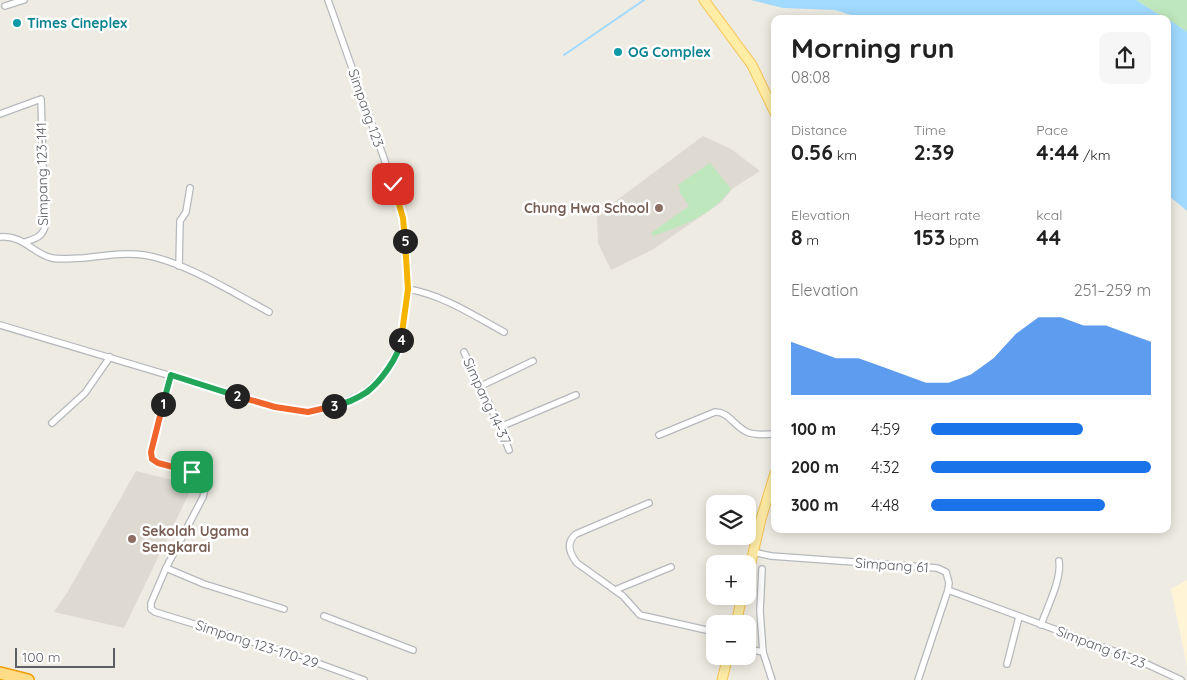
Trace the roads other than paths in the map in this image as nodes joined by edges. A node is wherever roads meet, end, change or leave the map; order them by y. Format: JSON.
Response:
{"nodes":[{"id":1,"x":24,"y":0,"type":"edge"},
{"id":2,"x":328,"y":0,"type":"edge"},
{"id":3,"x":704,"y":0,"type":"edge"},
{"id":4,"x":5,"y":6,"type":"dead end"},
{"id":5,"x":771,"y":105,"type":"edge"},
{"id":6,"x":0,"y":114,"type":"edge"},
{"id":7,"x":190,"y":188,"type":"dead end"},
{"id":8,"x":0,"y":237,"type":"edge"},
{"id":9,"x":25,"y":242,"type":"junction"},
{"id":10,"x":179,"y":266,"type":"junction"},
{"id":11,"x":408,"y":289,"type":"junction"},
{"id":12,"x":269,"y":312,"type":"dead end"},
{"id":13,"x":0,"y":325,"type":"edge"},
{"id":14,"x":504,"y":332,"type":"dead end"},
{"id":15,"x":464,"y":352,"type":"dead end"},
{"id":16,"x":110,"y":357,"type":"junction"},
{"id":17,"x":533,"y":361,"type":"dead end"},
{"id":18,"x":171,"y":375,"type":"junction"},
{"id":19,"x":481,"y":386,"type":"junction"},
{"id":20,"x":576,"y":394,"type":"dead end"},
{"id":21,"x":52,"y":423,"type":"dead end"},
{"id":22,"x":500,"y":427,"type":"junction"},
{"id":23,"x":771,"y":434,"type":"edge"},
{"id":24,"x":659,"y":435,"type":"dead end"},
{"id":25,"x":510,"y":450,"type":"dead end"},
{"id":26,"x":771,"y":487,"type":"edge"},
{"id":27,"x":649,"y":503,"type":"dead end"},
{"id":28,"x":753,"y":552,"type":"junction"},
{"id":29,"x":752,"y":555,"type":"edge"},
{"id":30,"x":1059,"y":561,"type":"dead end"},
{"id":31,"x":671,"y":567,"type":"dead end"},
{"id":32,"x":166,"y":568,"type":"junction"},
{"id":33,"x":762,"y":570,"type":"dead end"},
{"id":34,"x":615,"y":590,"type":"junction"},
{"id":35,"x":948,"y":590,"type":"junction"},
{"id":36,"x":284,"y":610,"type":"dead end"},
{"id":37,"x":324,"y":616,"type":"dead end"},
{"id":38,"x":1019,"y":617,"type":"junction"},
{"id":39,"x":1041,"y":625,"type":"junction"},
{"id":40,"x":706,"y":630,"type":"edge"},
{"id":41,"x":413,"y":650,"type":"dead end"},
{"id":42,"x":756,"y":651,"type":"edge"},
{"id":43,"x":763,"y":652,"type":"junction"},
{"id":44,"x":1007,"y":664,"type":"dead end"},
{"id":45,"x":726,"y":665,"type":"edge"},
{"id":46,"x":0,"y":673,"type":"edge"},
{"id":47,"x":28,"y":680,"type":"edge"},
{"id":48,"x":364,"y":680,"type":"edge"},
{"id":49,"x":722,"y":680,"type":"edge"},
{"id":50,"x":772,"y":680,"type":"edge"},
{"id":51,"x":918,"y":680,"type":"edge"},
{"id":52,"x":1182,"y":680,"type":"edge"}],
"edges":[{"from":1,"to":4,"type":"street"},
{"from":2,"to":11,"type":"street","name":"Simpang 123"},
{"from":3,"to":5,"type":"main road"},
{"from":6,"to":9,"type":"street","name":"Simpang 123-141"},
{"from":7,"to":10,"type":"street"},
{"from":8,"to":9,"type":"street","name":"Simpang 123-141"},
{"from":9,"to":10,"type":"street"},
{"from":10,"to":12,"type":"street"},
{"from":11,"to":14,"type":"street"},
{"from":11,"to":18,"type":"street","name":"Simpang 123"},
{"from":13,"to":16,"type":"street","name":"Simpang 123"},
{"from":15,"to":19,"type":"street","name":"Simpang 14-37"},
{"from":16,"to":18,"type":"street","name":"Simpang 123"},
{"from":16,"to":21,"type":"street"},
{"from":17,"to":19,"type":"street"},
{"from":18,"to":32,"type":"street"},
{"from":19,"to":22,"type":"street","name":"Simpang 14-37"},
{"from":20,"to":22,"type":"street"},
{"from":22,"to":25,"type":"street","name":"Simpang 14-37"},
{"from":23,"to":24,"type":"street"},
{"from":26,"to":28,"type":"main road"},
{"from":27,"to":34,"type":"street"},
{"from":28,"to":29,"type":"main road"},
{"from":28,"to":35,"type":"street","name":"Simpang 61"},
{"from":30,"to":39,"type":"street"},
{"from":31,"to":34,"type":"street"},
{"from":32,"to":36,"type":"street"},
{"from":32,"to":48,"type":"street","name":"Simpang 123-170-29"},
{"from":33,"to":43,"type":"street"},
{"from":34,"to":40,"type":"street"},
{"from":35,"to":38,"type":"street","name":"Simpang 61-23"},
{"from":35,"to":51,"type":"street"},
{"from":37,"to":41,"type":"street"},
{"from":38,"to":39,"type":"street","name":"Simpang 61-23"},
{"from":38,"to":44,"type":"street"},
{"from":39,"to":52,"type":"street","name":"Simpang 61-23"},
{"from":42,"to":43,"type":"street"},
{"from":43,"to":50,"type":"street"},
{"from":45,"to":49,"type":"main road"},
{"from":46,"to":47,"type":"highway"}]}
